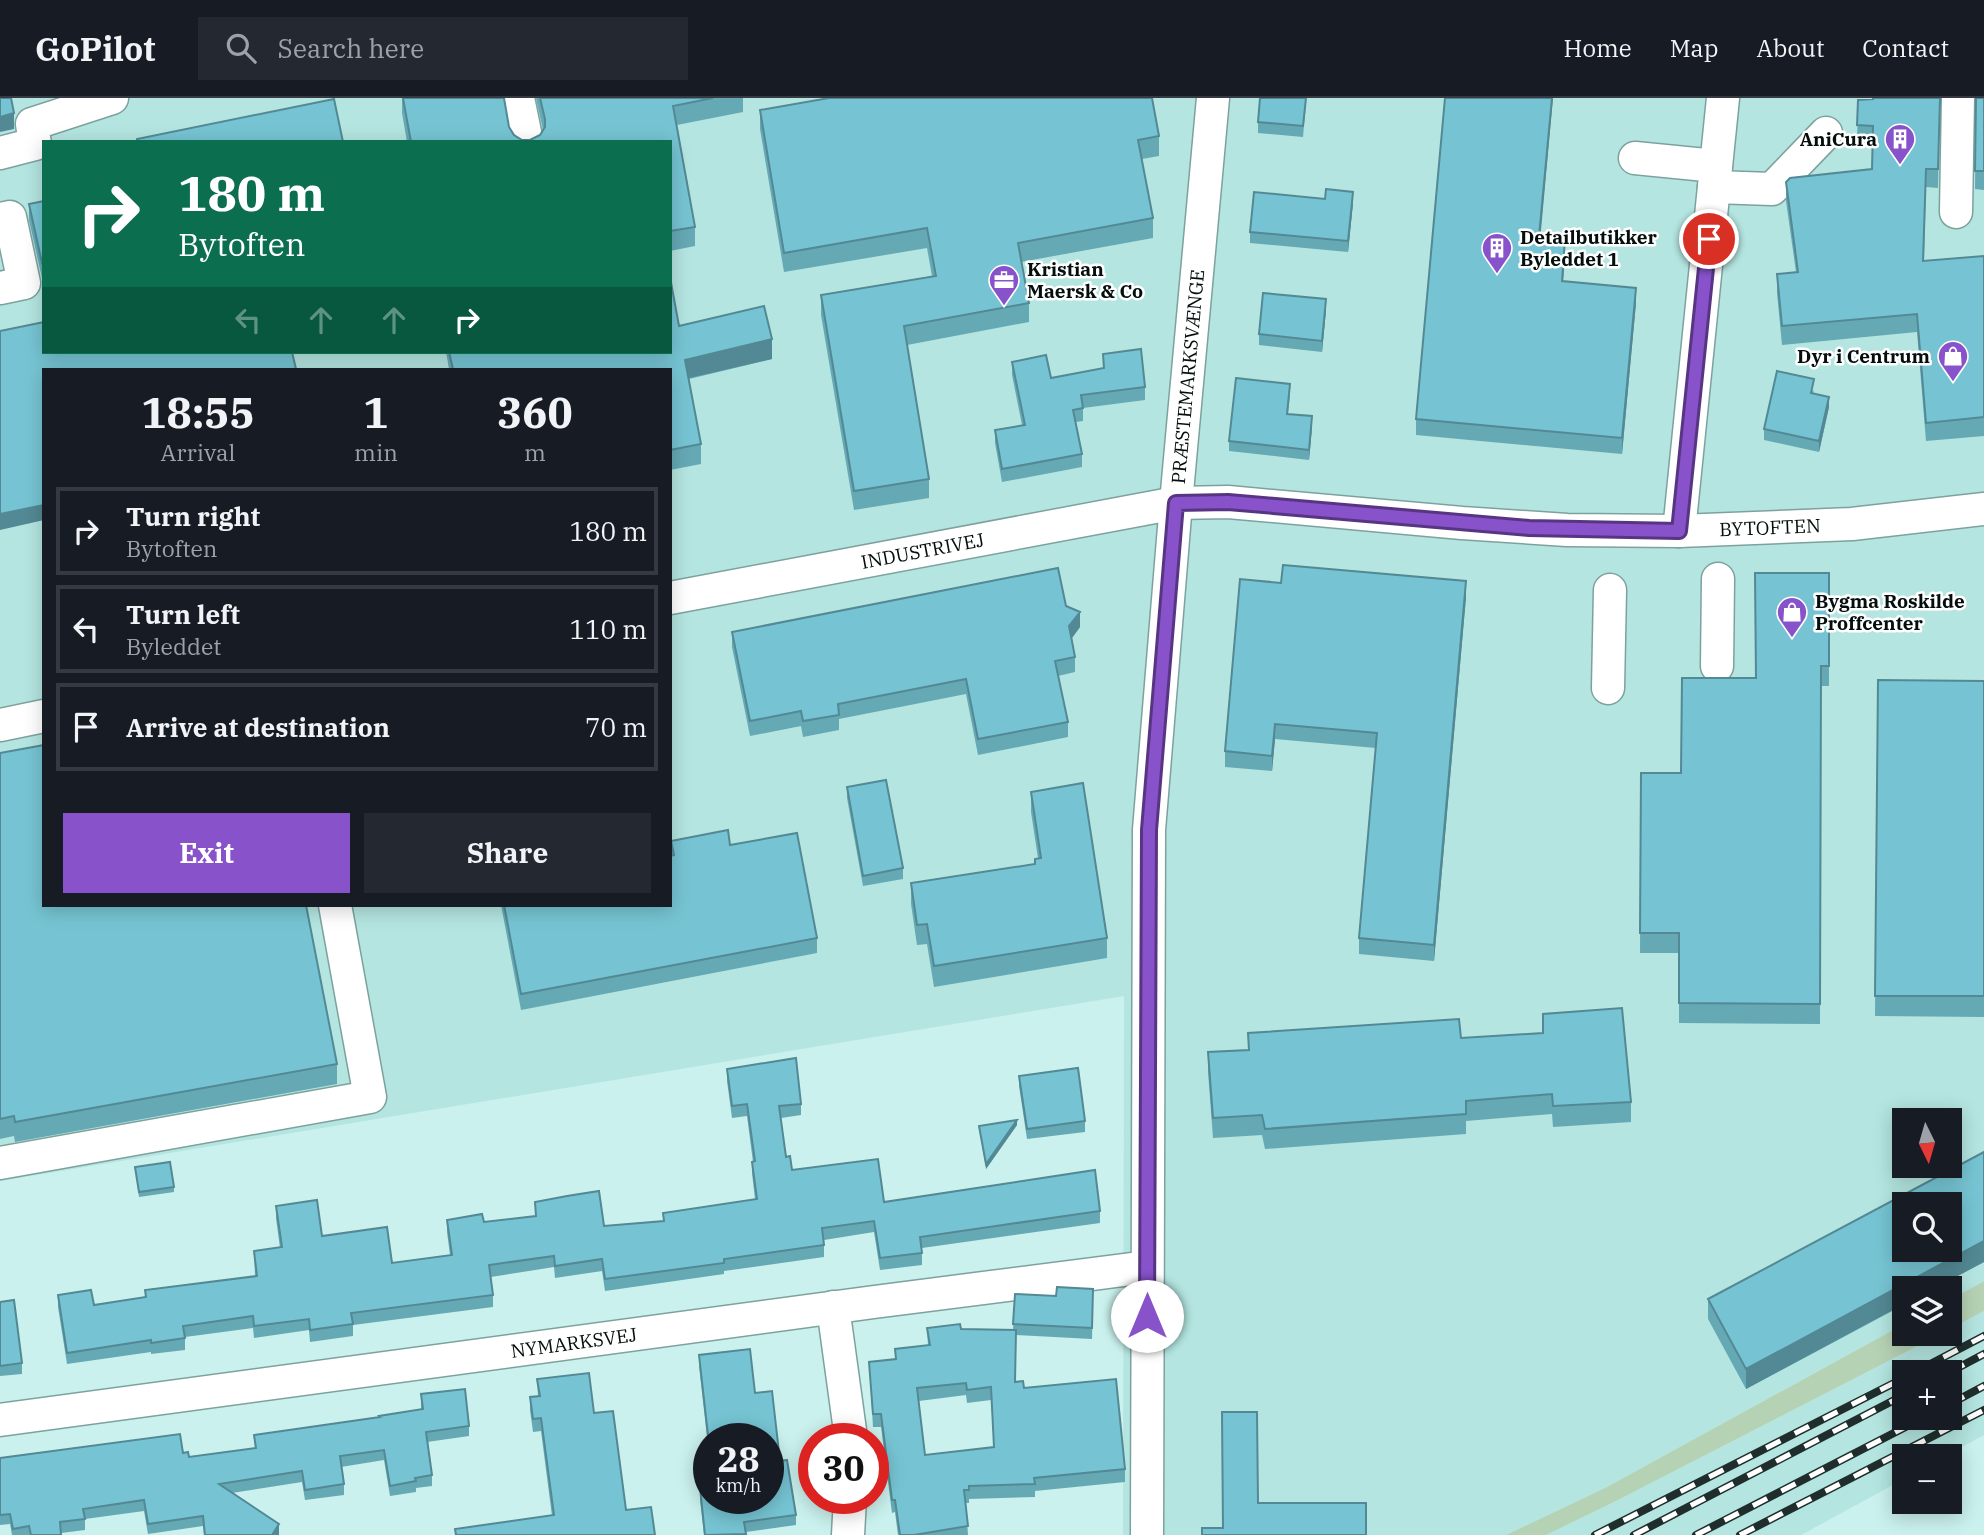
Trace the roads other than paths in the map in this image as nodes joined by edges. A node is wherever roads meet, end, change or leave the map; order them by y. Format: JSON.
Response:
{"nodes":[{"id":1,"x":112,"y":98,"type":"edge"},
{"id":2,"x":519,"y":98,"type":"edge"},
{"id":3,"x":1213,"y":98,"type":"edge"},
{"id":4,"x":1723,"y":98,"type":"edge"},
{"id":5,"x":1958,"y":98,"type":"edge"},
{"id":6,"x":1826,"y":134,"type":"dead end"},
{"id":7,"x":527,"y":140,"type":"edge"},
{"id":8,"x":0,"y":153,"type":"edge"},
{"id":9,"x":1635,"y":158,"type":"dead end"},
{"id":10,"x":1715,"y":176,"type":"junction"},
{"id":11,"x":1956,"y":212,"type":"dead end"},
{"id":12,"x":0,"y":219,"type":"edge"},
{"id":13,"x":0,"y":288,"type":"edge"},
{"id":14,"x":1176,"y":503,"type":"junction"},
{"id":15,"x":1984,"y":509,"type":"edge"},
{"id":16,"x":1679,"y":531,"type":"junction"},
{"id":17,"x":1718,"y":579,"type":"dead end"},
{"id":18,"x":1610,"y":590,"type":"dead end"},
{"id":19,"x":672,"y":598,"type":"edge"},
{"id":20,"x":1717,"y":666,"type":"dead end"},
{"id":21,"x":1608,"y":688,"type":"dead end"},
{"id":22,"x":42,"y":716,"type":"edge"},
{"id":23,"x":0,"y":725,"type":"edge"},
{"id":24,"x":335,"y":907,"type":"edge"},
{"id":25,"x":0,"y":1163,"type":"edge"},
{"id":26,"x":1147,"y":1267,"type":"junction"},
{"id":27,"x":833,"y":1307,"type":"junction"},
{"id":28,"x":0,"y":1420,"type":"edge"},
{"id":29,"x":849,"y":1423,"type":"edge"},
{"id":30,"x":849,"y":1514,"type":"edge"},
{"id":31,"x":848,"y":1535,"type":"edge"},
{"id":32,"x":1147,"y":1535,"type":"edge"}],
"edges":[{"from":1,"to":8,"type":"street"},
{"from":2,"to":7,"type":"street"},
{"from":3,"to":14,"type":"street","name":"PRÆSTEMARKSVÆNGE"},
{"from":4,"to":10,"type":"street"},
{"from":5,"to":11,"type":"street"},
{"from":6,"to":10,"type":"street"},
{"from":9,"to":10,"type":"street"},
{"from":10,"to":16,"type":"street"},
{"from":12,"to":13,"type":"street"},
{"from":14,"to":16,"type":"street","name":"BYTOFTEN"},
{"from":14,"to":19,"type":"street","name":"INDUSTRIVEJ"},
{"from":14,"to":26,"type":"street","name":"PRÆSTEMARKSVÆNGE"},
{"from":15,"to":16,"type":"street","name":"BYTOFTEN"},
{"from":17,"to":20,"type":"street"},
{"from":18,"to":21,"type":"street"},
{"from":22,"to":23,"type":"street"},
{"from":24,"to":25,"type":"street"},
{"from":26,"to":27,"type":"street","name":"NYMARKSVEJ"},
{"from":26,"to":32,"type":"street","name":"PRÆSTEMARKSVÆNGE"},
{"from":27,"to":28,"type":"street","name":"NYMARKSVEJ"},
{"from":27,"to":29,"type":"street"},
{"from":30,"to":31,"type":"street"}]}
